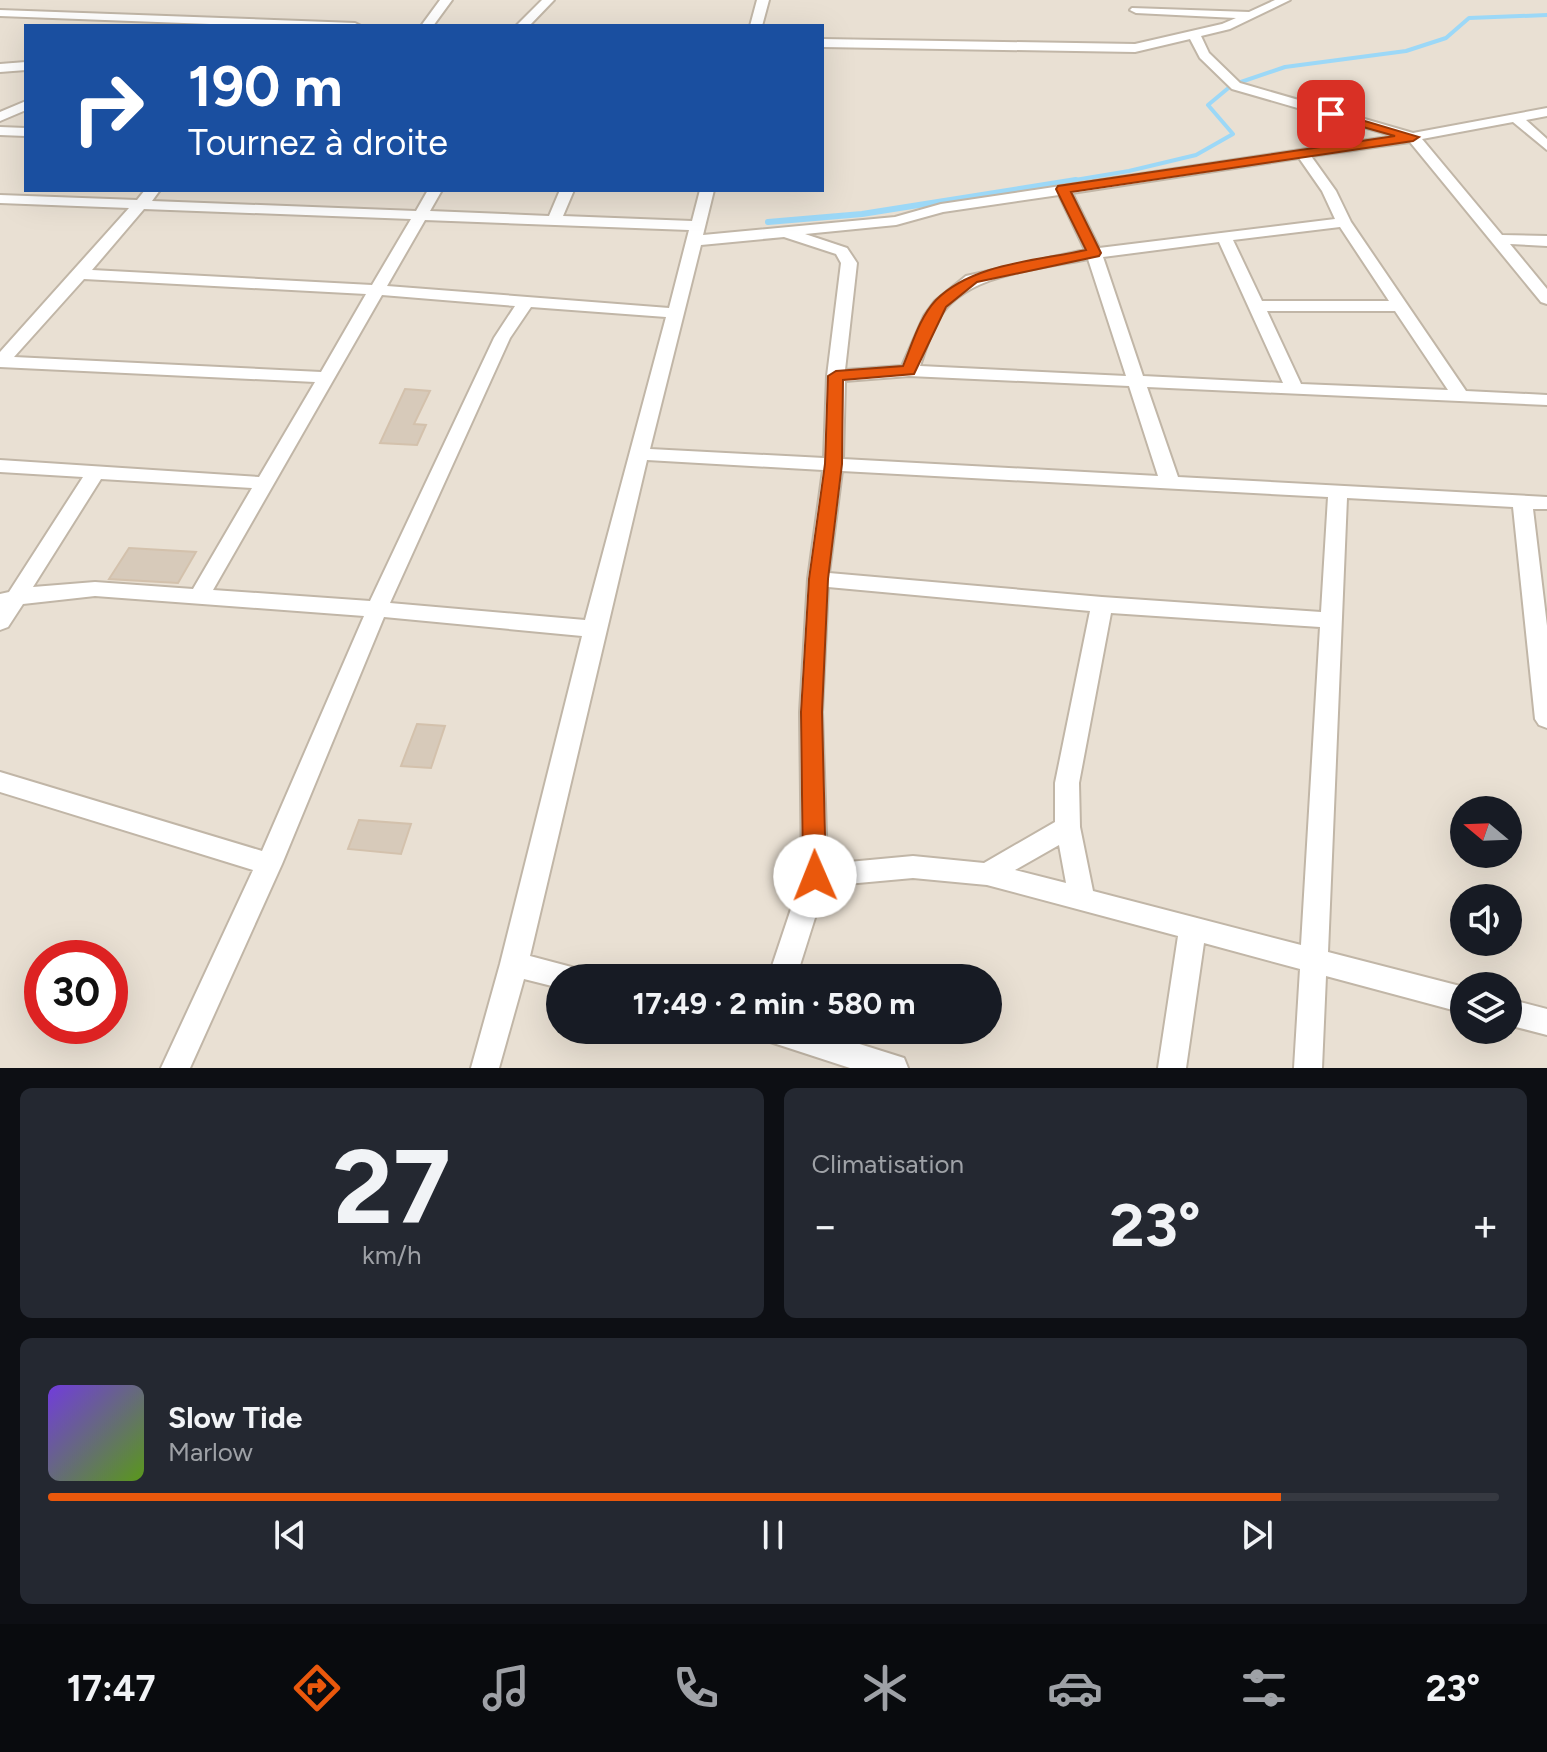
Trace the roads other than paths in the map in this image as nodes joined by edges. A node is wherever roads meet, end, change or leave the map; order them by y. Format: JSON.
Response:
{"nodes":[{"id":1,"x":22,"y":0,"type":"edge"},
{"id":2,"x":446,"y":0,"type":"edge"},
{"id":3,"x":548,"y":0,"type":"edge"},
{"id":4,"x":763,"y":0,"type":"edge"},
{"id":5,"x":1235,"y":0,"type":"edge"},
{"id":6,"x":1284,"y":0,"type":"edge"},
{"id":7,"x":1136,"y":10,"type":"dead end"},
{"id":8,"x":1,"y":14,"type":"edge"},
{"id":9,"x":1248,"y":16,"type":"junction"},
{"id":10,"x":120,"y":22,"type":"edge"},
{"id":11,"x":238,"y":24,"type":"edge"},
{"id":12,"x":428,"y":24,"type":"edge"},
{"id":13,"x":524,"y":24,"type":"edge"},
{"id":14,"x":757,"y":24,"type":"edge"},
{"id":15,"x":1195,"y":36,"type":"junction"},
{"id":16,"x":824,"y":43,"type":"edge"},
{"id":17,"x":24,"y":66,"type":"edge"},
{"id":18,"x":0,"y":68,"type":"edge"},
{"id":19,"x":24,"y":106,"type":"edge"},
{"id":20,"x":1547,"y":112,"type":"edge"},
{"id":21,"x":0,"y":117,"type":"edge"},
{"id":22,"x":1515,"y":117,"type":"junction"},
{"id":23,"x":0,"y":131,"type":"edge"},
{"id":24,"x":24,"y":132,"type":"edge"},
{"id":25,"x":1413,"y":137,"type":"junction"},
{"id":26,"x":1547,"y":146,"type":"edge"},
{"id":27,"x":1302,"y":153,"type":"junction"},
{"id":28,"x":1063,"y":189,"type":"junction"},
{"id":29,"x":151,"y":192,"type":"edge"},
{"id":30,"x":434,"y":192,"type":"edge"},
{"id":31,"x":566,"y":192,"type":"edge"},
{"id":32,"x":706,"y":192,"type":"edge"},
{"id":33,"x":0,"y":199,"type":"edge"},
{"id":34,"x":141,"y":205,"type":"junction"},
{"id":35,"x":422,"y":216,"type":"junction"},
{"id":36,"x":555,"y":219,"type":"junction"},
{"id":37,"x":1344,"y":222,"type":"junction"},
{"id":38,"x":785,"y":232,"type":"junction"},
{"id":39,"x":694,"y":233,"type":"junction"},
{"id":40,"x":1223,"y":235,"type":"junction"},
{"id":41,"x":1499,"y":239,"type":"junction"},
{"id":42,"x":1547,"y":241,"type":"edge"},
{"id":43,"x":1094,"y":253,"type":"junction"},
{"id":44,"x":80,"y":274,"type":"junction"},
{"id":45,"x":375,"y":290,"type":"junction"},
{"id":46,"x":1547,"y":299,"type":"edge"},
{"id":47,"x":527,"y":300,"type":"junction"},
{"id":48,"x":1256,"y":306,"type":"junction"},
{"id":49,"x":1399,"y":306,"type":"junction"},
{"id":50,"x":674,"y":313,"type":"junction"},
{"id":51,"x":0,"y":362,"type":"edge"},
{"id":52,"x":909,"y":371,"type":"junction"},
{"id":53,"x":836,"y":376,"type":"junction"},
{"id":54,"x":324,"y":377,"type":"junction"},
{"id":55,"x":1136,"y":383,"type":"junction"},
{"id":56,"x":1295,"y":389,"type":"junction"},
{"id":57,"x":1460,"y":395,"type":"junction"},
{"id":58,"x":1547,"y":400,"type":"edge"},
{"id":59,"x":639,"y":454,"type":"junction"},
{"id":60,"x":833,"y":464,"type":"junction"},
{"id":61,"x":0,"y":466,"type":"edge"},
{"id":62,"x":96,"y":472,"type":"junction"},
{"id":63,"x":262,"y":483,"type":"junction"},
{"id":64,"x":1170,"y":483,"type":"junction"},
{"id":65,"x":1338,"y":492,"type":"junction"},
{"id":66,"x":1522,"y":502,"type":"junction"},
{"id":67,"x":1547,"y":503,"type":"edge"},
{"id":68,"x":818,"y":579,"type":"junction"},
{"id":69,"x":198,"y":598,"type":"junction"},
{"id":70,"x":9,"y":599,"type":"edge"},
{"id":71,"x":1102,"y":605,"type":"junction"},
{"id":72,"x":377,"y":609,"type":"junction"},
{"id":73,"x":1331,"y":620,"type":"junction"},
{"id":74,"x":0,"y":622,"type":"edge"},
{"id":75,"x":594,"y":629,"type":"junction"},
{"id":76,"x":1547,"y":719,"type":"edge"},
{"id":77,"x":0,"y":782,"type":"edge"},
{"id":78,"x":1068,"y":827,"type":"junction"},
{"id":79,"x":269,"y":864,"type":"junction"},
{"id":80,"x":987,"y":874,"type":"junction"},
{"id":81,"x":815,"y":876,"type":"junction"},
{"id":82,"x":1081,"y":897,"type":"junction"},
{"id":83,"x":1193,"y":927,"type":"junction"},
{"id":84,"x":1312,"y":959,"type":"junction"},
{"id":85,"x":514,"y":964,"type":"junction"},
{"id":86,"x":787,"y":964,"type":"edge"},
{"id":87,"x":546,"y":972,"type":"edge"},
{"id":88,"x":1450,"y":996,"type":"edge"},
{"id":89,"x":1522,"y":1016,"type":"edge"},
{"id":90,"x":1547,"y":1022,"type":"edge"},
{"id":91,"x":816,"y":1044,"type":"edge"},
{"id":92,"x":175,"y":1068,"type":"edge"},
{"id":93,"x":485,"y":1068,"type":"edge"},
{"id":94,"x":894,"y":1068,"type":"edge"},
{"id":95,"x":1172,"y":1068,"type":"edge"},
{"id":96,"x":1308,"y":1068,"type":"edge"}],
"edges":[{"from":1,"to":8,"type":"street"},
{"from":2,"to":12,"type":"street"},
{"from":3,"to":13,"type":"street"},
{"from":4,"to":14,"type":"street"},
{"from":5,"to":9,"type":"street"},
{"from":6,"to":9,"type":"street"},
{"from":7,"to":9,"type":"street"},
{"from":8,"to":10,"type":"street"},
{"from":9,"to":15,"type":"street"},
{"from":10,"to":11,"type":"street"},
{"from":15,"to":16,"type":"street"},
{"from":15,"to":25,"type":"street"},
{"from":17,"to":18,"type":"street"},
{"from":19,"to":21,"type":"street"},
{"from":20,"to":22,"type":"street"},
{"from":22,"to":25,"type":"street"},
{"from":22,"to":26,"type":"street"},
{"from":23,"to":24,"type":"street"},
{"from":25,"to":27,"type":"street"},
{"from":25,"to":41,"type":"street"},
{"from":27,"to":28,"type":"street"},
{"from":27,"to":37,"type":"street"},
{"from":28,"to":38,"type":"street"},
{"from":28,"to":43,"type":"street"},
{"from":29,"to":34,"type":"street"},
{"from":30,"to":35,"type":"street"},
{"from":31,"to":36,"type":"street"},
{"from":32,"to":39,"type":"street"},
{"from":33,"to":34,"type":"street"},
{"from":34,"to":35,"type":"street"},
{"from":34,"to":44,"type":"street"},
{"from":35,"to":36,"type":"street"},
{"from":35,"to":45,"type":"street"},
{"from":36,"to":39,"type":"street"},
{"from":37,"to":40,"type":"street"},
{"from":37,"to":49,"type":"street"},
{"from":38,"to":39,"type":"street"},
{"from":38,"to":53,"type":"street"},
{"from":39,"to":50,"type":"street"},
{"from":40,"to":43,"type":"street"},
{"from":40,"to":48,"type":"street"},
{"from":41,"to":42,"type":"street"},
{"from":41,"to":46,"type":"street"},
{"from":43,"to":52,"type":"street"},
{"from":43,"to":55,"type":"street"},
{"from":44,"to":45,"type":"street"},
{"from":44,"to":51,"type":"street"},
{"from":45,"to":47,"type":"street"},
{"from":45,"to":54,"type":"street"},
{"from":47,"to":50,"type":"street"},
{"from":47,"to":72,"type":"street"},
{"from":48,"to":49,"type":"street"},
{"from":48,"to":56,"type":"street"},
{"from":49,"to":57,"type":"street"},
{"from":50,"to":59,"type":"street"},
{"from":51,"to":54,"type":"street"},
{"from":52,"to":53,"type":"street"},
{"from":52,"to":55,"type":"street"},
{"from":53,"to":60,"type":"street"},
{"from":54,"to":63,"type":"street"},
{"from":55,"to":56,"type":"street"},
{"from":55,"to":64,"type":"street"},
{"from":56,"to":57,"type":"street"},
{"from":57,"to":58,"type":"street"},
{"from":59,"to":60,"type":"street"},
{"from":59,"to":75,"type":"street"},
{"from":60,"to":64,"type":"street"},
{"from":60,"to":68,"type":"street"},
{"from":61,"to":62,"type":"street"},
{"from":62,"to":63,"type":"street"},
{"from":62,"to":70,"type":"street"},
{"from":63,"to":69,"type":"street"},
{"from":64,"to":65,"type":"street"},
{"from":65,"to":66,"type":"street"},
{"from":65,"to":73,"type":"street"},
{"from":66,"to":67,"type":"street"},
{"from":66,"to":76,"type":"street"},
{"from":68,"to":71,"type":"street"},
{"from":68,"to":81,"type":"street"},
{"from":69,"to":70,"type":"street"},
{"from":69,"to":72,"type":"street"},
{"from":70,"to":74,"type":"street"},
{"from":71,"to":73,"type":"street"},
{"from":71,"to":78,"type":"street"},
{"from":72,"to":75,"type":"street"},
{"from":72,"to":79,"type":"street"},
{"from":73,"to":84,"type":"street"},
{"from":75,"to":85,"type":"street"},
{"from":77,"to":79,"type":"street"},
{"from":78,"to":80,"type":"street"},
{"from":78,"to":82,"type":"street"},
{"from":79,"to":92,"type":"street"},
{"from":80,"to":81,"type":"street"},
{"from":80,"to":82,"type":"street"},
{"from":81,"to":86,"type":"street"},
{"from":82,"to":83,"type":"street"},
{"from":83,"to":84,"type":"street"},
{"from":83,"to":95,"type":"street"},
{"from":84,"to":88,"type":"street"},
{"from":84,"to":96,"type":"street"},
{"from":85,"to":87,"type":"street"},
{"from":85,"to":93,"type":"street"},
{"from":89,"to":90,"type":"street"},
{"from":91,"to":94,"type":"street"}]}
